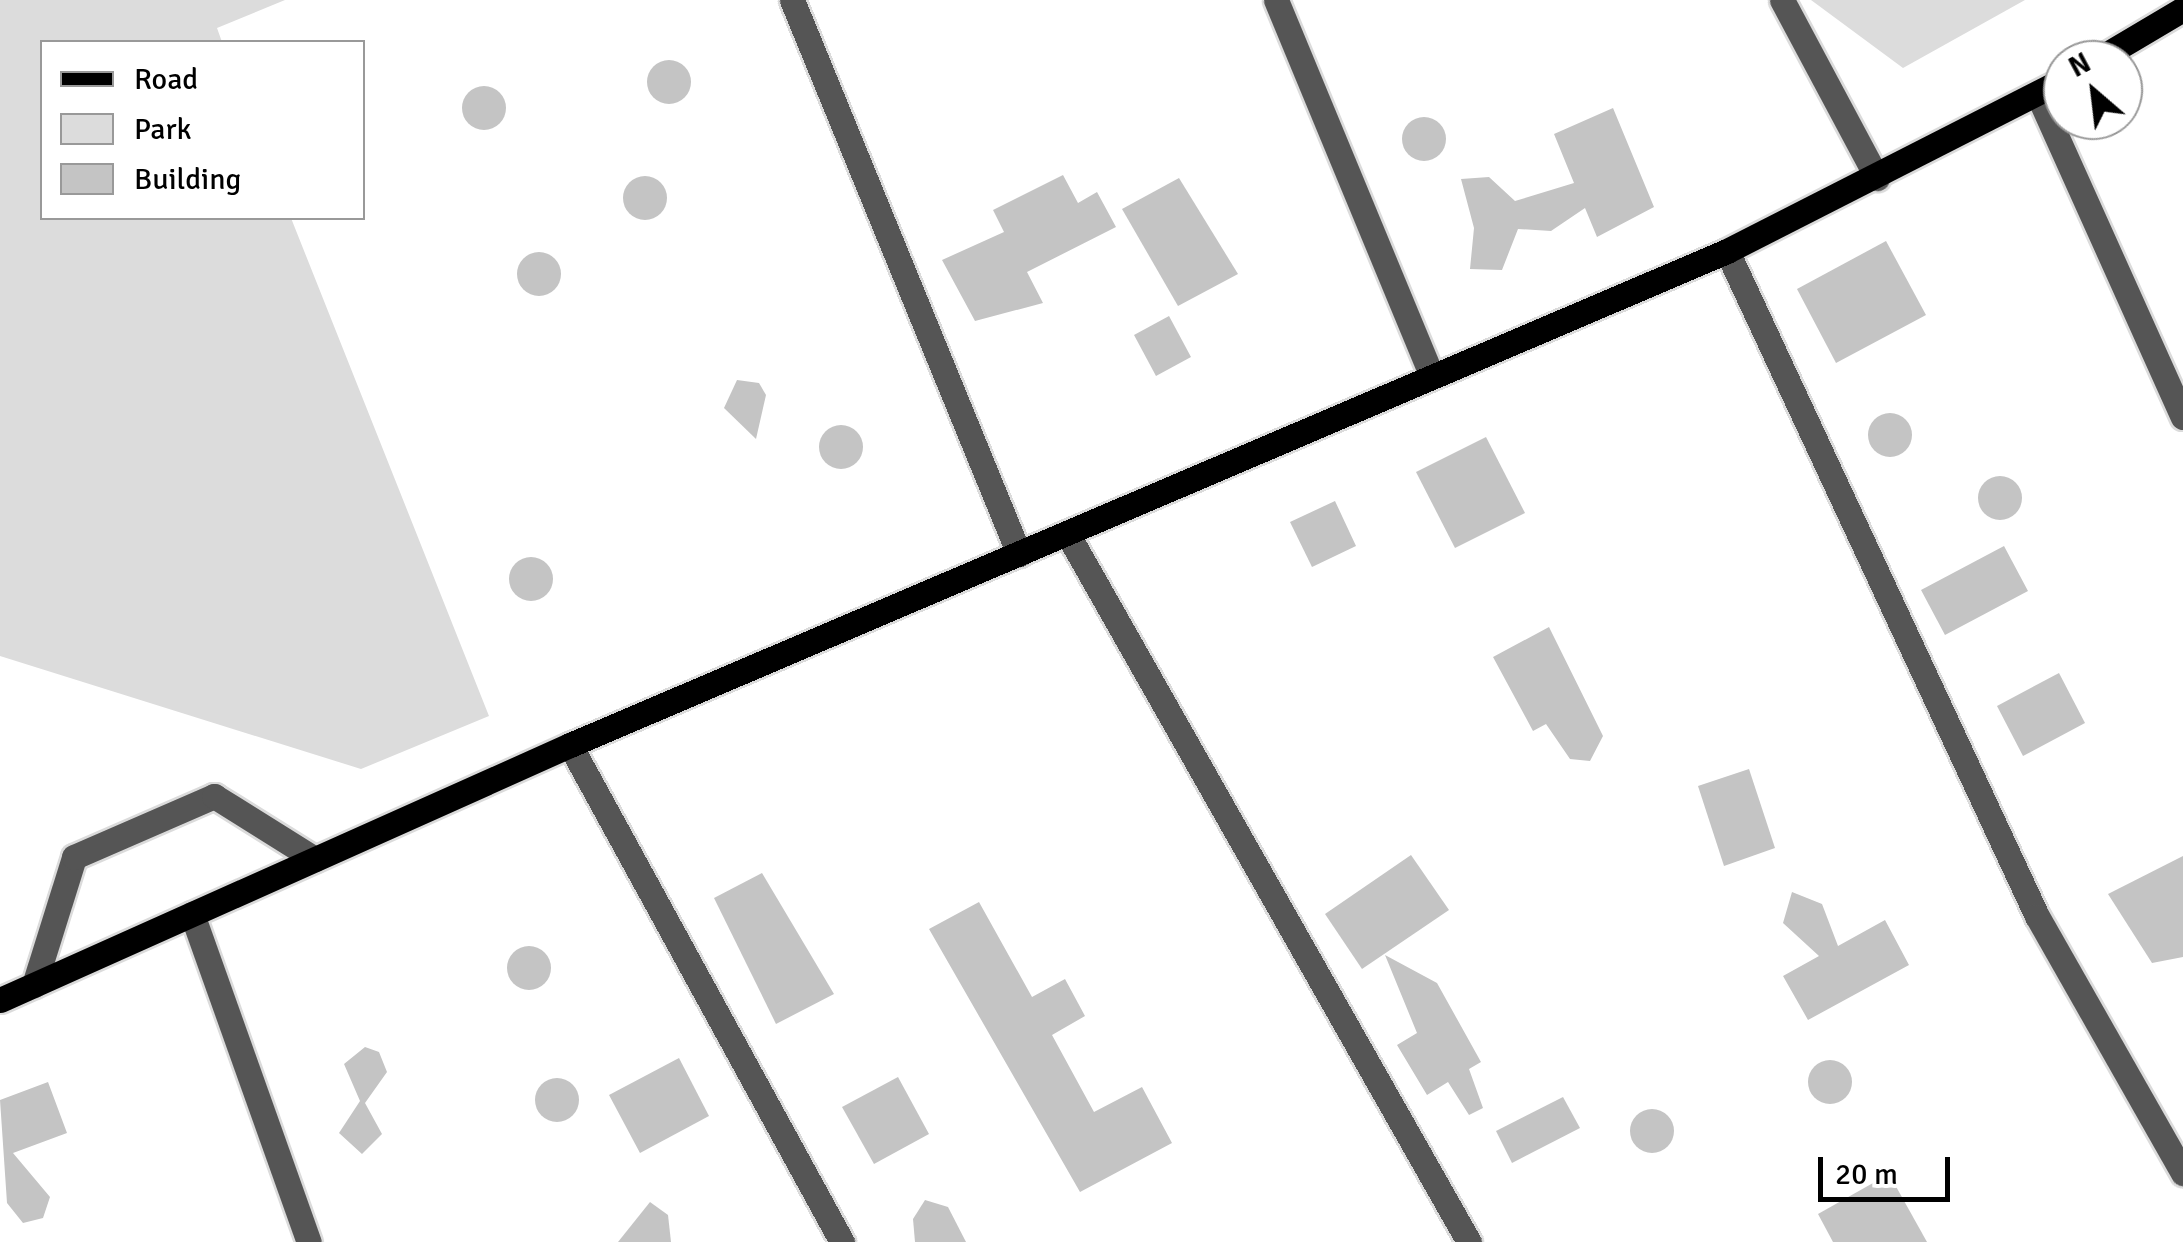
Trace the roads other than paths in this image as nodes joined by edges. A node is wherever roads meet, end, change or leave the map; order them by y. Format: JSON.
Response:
{"nodes":[{"id":1,"x":792,"y":0,"type":"edge"},
{"id":2,"x":1276,"y":0,"type":"edge"},
{"id":3,"x":1782,"y":0,"type":"edge"},
{"id":4,"x":2183,"y":9,"type":"edge"},
{"id":5,"x":2131,"y":40,"type":"edge"},
{"id":6,"x":2043,"y":92,"type":"edge"},
{"id":7,"x":2038,"y":95,"type":"junction"},
{"id":8,"x":1877,"y":178,"type":"junction"},
{"id":9,"x":1726,"y":251,"type":"junction"},
{"id":10,"x":1431,"y":374,"type":"junction"},
{"id":11,"x":2183,"y":417,"type":"edge"},
{"id":12,"x":1067,"y":533,"type":"junction"},
{"id":13,"x":1019,"y":554,"type":"junction"},
{"id":14,"x":570,"y":745,"type":"junction"},
{"id":15,"x":315,"y":860,"type":"junction"},
{"id":16,"x":192,"y":914,"type":"junction"},
{"id":17,"x":34,"y":984,"type":"junction"},
{"id":18,"x":0,"y":1000,"type":"edge"},
{"id":19,"x":2183,"y":1173,"type":"edge"},
{"id":20,"x":309,"y":1242,"type":"edge"},
{"id":21,"x":842,"y":1242,"type":"edge"},
{"id":22,"x":1469,"y":1242,"type":"edge"}],
"edges":[{"from":1,"to":13,"type":"street"},
{"from":2,"to":10,"type":"street"},
{"from":3,"to":8,"type":"street"},
{"from":4,"to":5,"type":"main road"},
{"from":6,"to":7,"type":"main road"},
{"from":7,"to":8,"type":"main road"},
{"from":7,"to":11,"type":"street"},
{"from":8,"to":9,"type":"main road"},
{"from":9,"to":10,"type":"main road"},
{"from":9,"to":19,"type":"street"},
{"from":10,"to":12,"type":"main road"},
{"from":12,"to":13,"type":"main road"},
{"from":12,"to":22,"type":"street"},
{"from":13,"to":14,"type":"main road"},
{"from":14,"to":15,"type":"main road"},
{"from":14,"to":21,"type":"street"},
{"from":15,"to":16,"type":"main road"},
{"from":15,"to":17,"type":"street"},
{"from":16,"to":17,"type":"main road"},
{"from":16,"to":20,"type":"street"},
{"from":17,"to":18,"type":"main road"}]}
